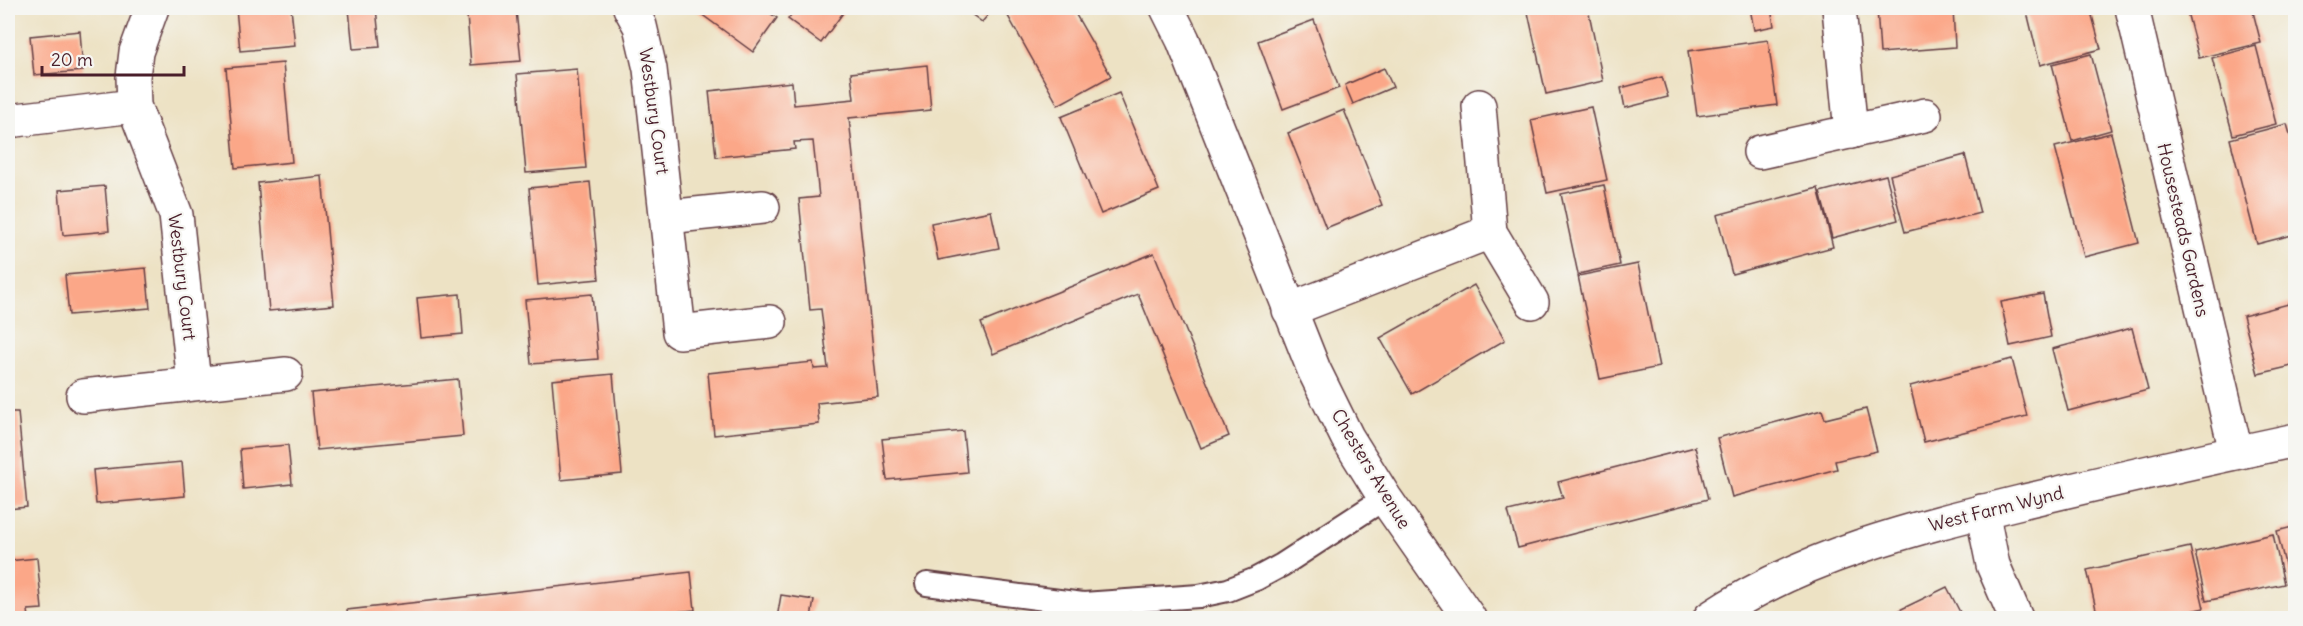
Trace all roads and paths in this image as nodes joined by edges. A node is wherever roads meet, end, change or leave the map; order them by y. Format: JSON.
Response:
{"nodes":[{"id":1,"x":152,"y":8,"type":"edge"},
{"id":2,"x":630,"y":8,"type":"edge"},
{"id":3,"x":1167,"y":8,"type":"edge"},
{"id":4,"x":1839,"y":8,"type":"edge"},
{"id":5,"x":2132,"y":8,"type":"edge"},
{"id":6,"x":134,"y":106,"type":"junction"},
{"id":7,"x":1479,"y":106,"type":"dead end"},
{"id":8,"x":1925,"y":115,"type":"dead end"},
{"id":9,"x":8,"y":121,"type":"edge"},
{"id":10,"x":1851,"y":132,"type":"junction"},
{"id":11,"x":1760,"y":152,"type":"dead end"},
{"id":12,"x":763,"y":207,"type":"dead end"},
{"id":13,"x":667,"y":217,"type":"junction"},
{"id":14,"x":1490,"y":232,"type":"junction"},
{"id":15,"x":1532,"y":302,"type":"dead end"},
{"id":16,"x":1289,"y":310,"type":"junction"},
{"id":17,"x":770,"y":322,"type":"dead end"},
{"id":18,"x":286,"y":374,"type":"dead end"},
{"id":19,"x":194,"y":382,"type":"junction"},
{"id":20,"x":83,"y":396,"type":"dead end"},
{"id":21,"x":2295,"y":440,"type":"edge"},
{"id":22,"x":2236,"y":452,"type":"junction"},
{"id":23,"x":1385,"y":498,"type":"junction"},
{"id":24,"x":1982,"y":511,"type":"junction"},
{"id":25,"x":927,"y":584,"type":"dead end"},
{"id":26,"x":1469,"y":618,"type":"edge"},
{"id":27,"x":1710,"y":618,"type":"edge"},
{"id":28,"x":2016,"y":618,"type":"edge"}],
"edges":[{"from":1,"to":6,"type":"street","name":"Westbury Court"},
{"from":2,"to":13,"type":"street","name":"Westbury Court"},
{"from":3,"to":16,"type":"street","name":"Chesters Avenue"},
{"from":4,"to":10,"type":"street"},
{"from":5,"to":22,"type":"street","name":"Housesteads Gardens"},
{"from":6,"to":9,"type":"street"},
{"from":6,"to":19,"type":"street","name":"Westbury Court"},
{"from":7,"to":14,"type":"street"},
{"from":8,"to":10,"type":"street"},
{"from":10,"to":11,"type":"street"},
{"from":12,"to":13,"type":"street"},
{"from":13,"to":17,"type":"street","name":"Westbury Court"},
{"from":14,"to":15,"type":"street"},
{"from":14,"to":16,"type":"street"},
{"from":16,"to":23,"type":"street","name":"Chesters Avenue"},
{"from":18,"to":19,"type":"street"},
{"from":19,"to":20,"type":"street"},
{"from":21,"to":22,"type":"street","name":"West Farm Wynd"},
{"from":22,"to":24,"type":"street","name":"West Farm Wynd"},
{"from":23,"to":25,"type":"lane"},
{"from":23,"to":26,"type":"street","name":"Chesters Avenue"},
{"from":24,"to":27,"type":"street","name":"West Farm Wynd"},
{"from":24,"to":28,"type":"street"}]}
